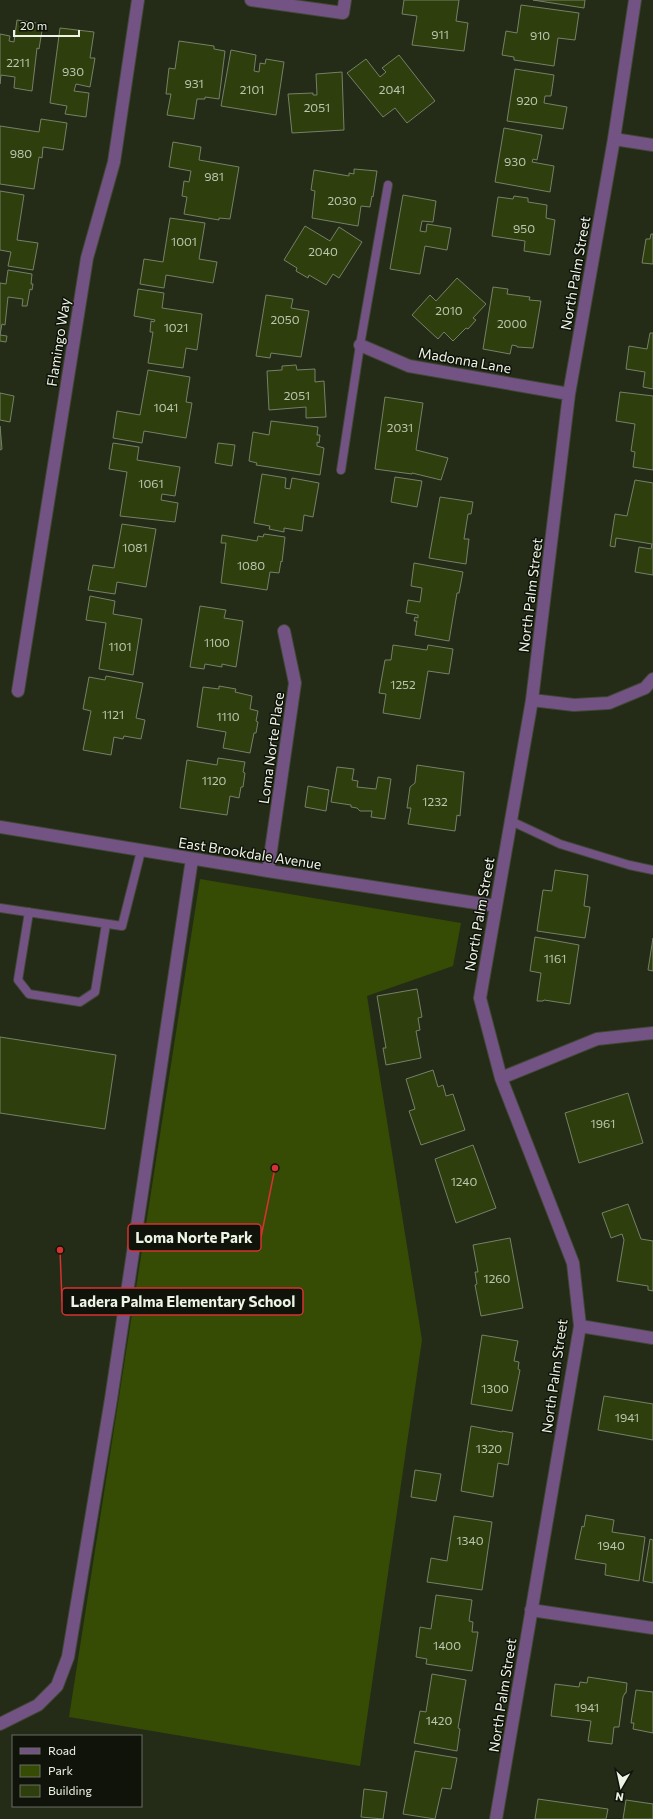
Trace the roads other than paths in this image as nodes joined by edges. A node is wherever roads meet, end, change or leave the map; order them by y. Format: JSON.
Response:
{"nodes":[{"id":1,"x":138,"y":0,"type":"edge"},
{"id":2,"x":251,"y":0,"type":"edge"},
{"id":3,"x":345,"y":0,"type":"edge"},
{"id":4,"x":635,"y":0,"type":"edge"},
{"id":5,"x":614,"y":139,"type":"junction"},
{"id":6,"x":653,"y":145,"type":"edge"},
{"id":7,"x":388,"y":186,"type":"dead end"},
{"id":8,"x":360,"y":345,"type":"junction"},
{"id":9,"x":569,"y":394,"type":"junction"},
{"id":10,"x":340,"y":470,"type":"dead end"},
{"id":11,"x":284,"y":631,"type":"dead end"},
{"id":12,"x":653,"y":680,"type":"edge"},
{"id":13,"x":18,"y":691,"type":"dead end"},
{"id":14,"x":532,"y":700,"type":"junction"},
{"id":15,"x":511,"y":821,"type":"junction"},
{"id":16,"x":0,"y":827,"type":"edge"},
{"id":17,"x":141,"y":850,"type":"junction"},
{"id":18,"x":192,"y":859,"type":"junction"},
{"id":19,"x":653,"y":870,"type":"edge"},
{"id":20,"x":268,"y":871,"type":"junction"},
{"id":21,"x":496,"y":906,"type":"junction"},
{"id":22,"x":0,"y":908,"type":"edge"},
{"id":23,"x":29,"y":912,"type":"junction"},
{"id":24,"x":106,"y":924,"type":"junction"},
{"id":25,"x":653,"y":1033,"type":"edge"},
{"id":26,"x":501,"y":1078,"type":"junction"},
{"id":27,"x":580,"y":1326,"type":"junction"},
{"id":28,"x":653,"y":1338,"type":"edge"},
{"id":29,"x":531,"y":1610,"type":"junction"},
{"id":30,"x":653,"y":1628,"type":"edge"},
{"id":31,"x":0,"y":1724,"type":"edge"},
{"id":32,"x":496,"y":1819,"type":"edge"}],
"edges":[{"from":1,"to":13,"type":"street","name":"Flamingo Way"},
{"from":2,"to":3,"type":"street"},
{"from":4,"to":5,"type":"street","name":"North Palm Street"},
{"from":5,"to":6,"type":"street"},
{"from":5,"to":9,"type":"street","name":"North Palm Street"},
{"from":7,"to":8,"type":"lane"},
{"from":8,"to":9,"type":"street","name":"Madonna Lane"},
{"from":8,"to":10,"type":"lane"},
{"from":9,"to":14,"type":"street","name":"North Palm Street"},
{"from":11,"to":20,"type":"street","name":"Loma Norte Place"},
{"from":12,"to":14,"type":"street"},
{"from":14,"to":15,"type":"street","name":"North Palm Street"},
{"from":15,"to":19,"type":"lane"},
{"from":15,"to":21,"type":"street","name":"North Palm Street"},
{"from":16,"to":17,"type":"street","name":"East Brookdale Avenue"},
{"from":17,"to":18,"type":"street","name":"East Brookdale Avenue"},
{"from":17,"to":24,"type":"lane"},
{"from":18,"to":20,"type":"street","name":"East Brookdale Avenue"},
{"from":18,"to":31,"type":"street"},
{"from":20,"to":21,"type":"street","name":"East Brookdale Avenue"},
{"from":21,"to":26,"type":"street","name":"North Palm Street"},
{"from":22,"to":23,"type":"lane"},
{"from":23,"to":24,"type":"lane"},
{"from":23,"to":24,"type":"lane"},
{"from":25,"to":26,"type":"street"},
{"from":26,"to":27,"type":"street","name":"North Palm Street"},
{"from":27,"to":28,"type":"street"},
{"from":27,"to":29,"type":"street","name":"North Palm Street"},
{"from":29,"to":30,"type":"street"},
{"from":29,"to":32,"type":"street","name":"North Palm Street"}]}
